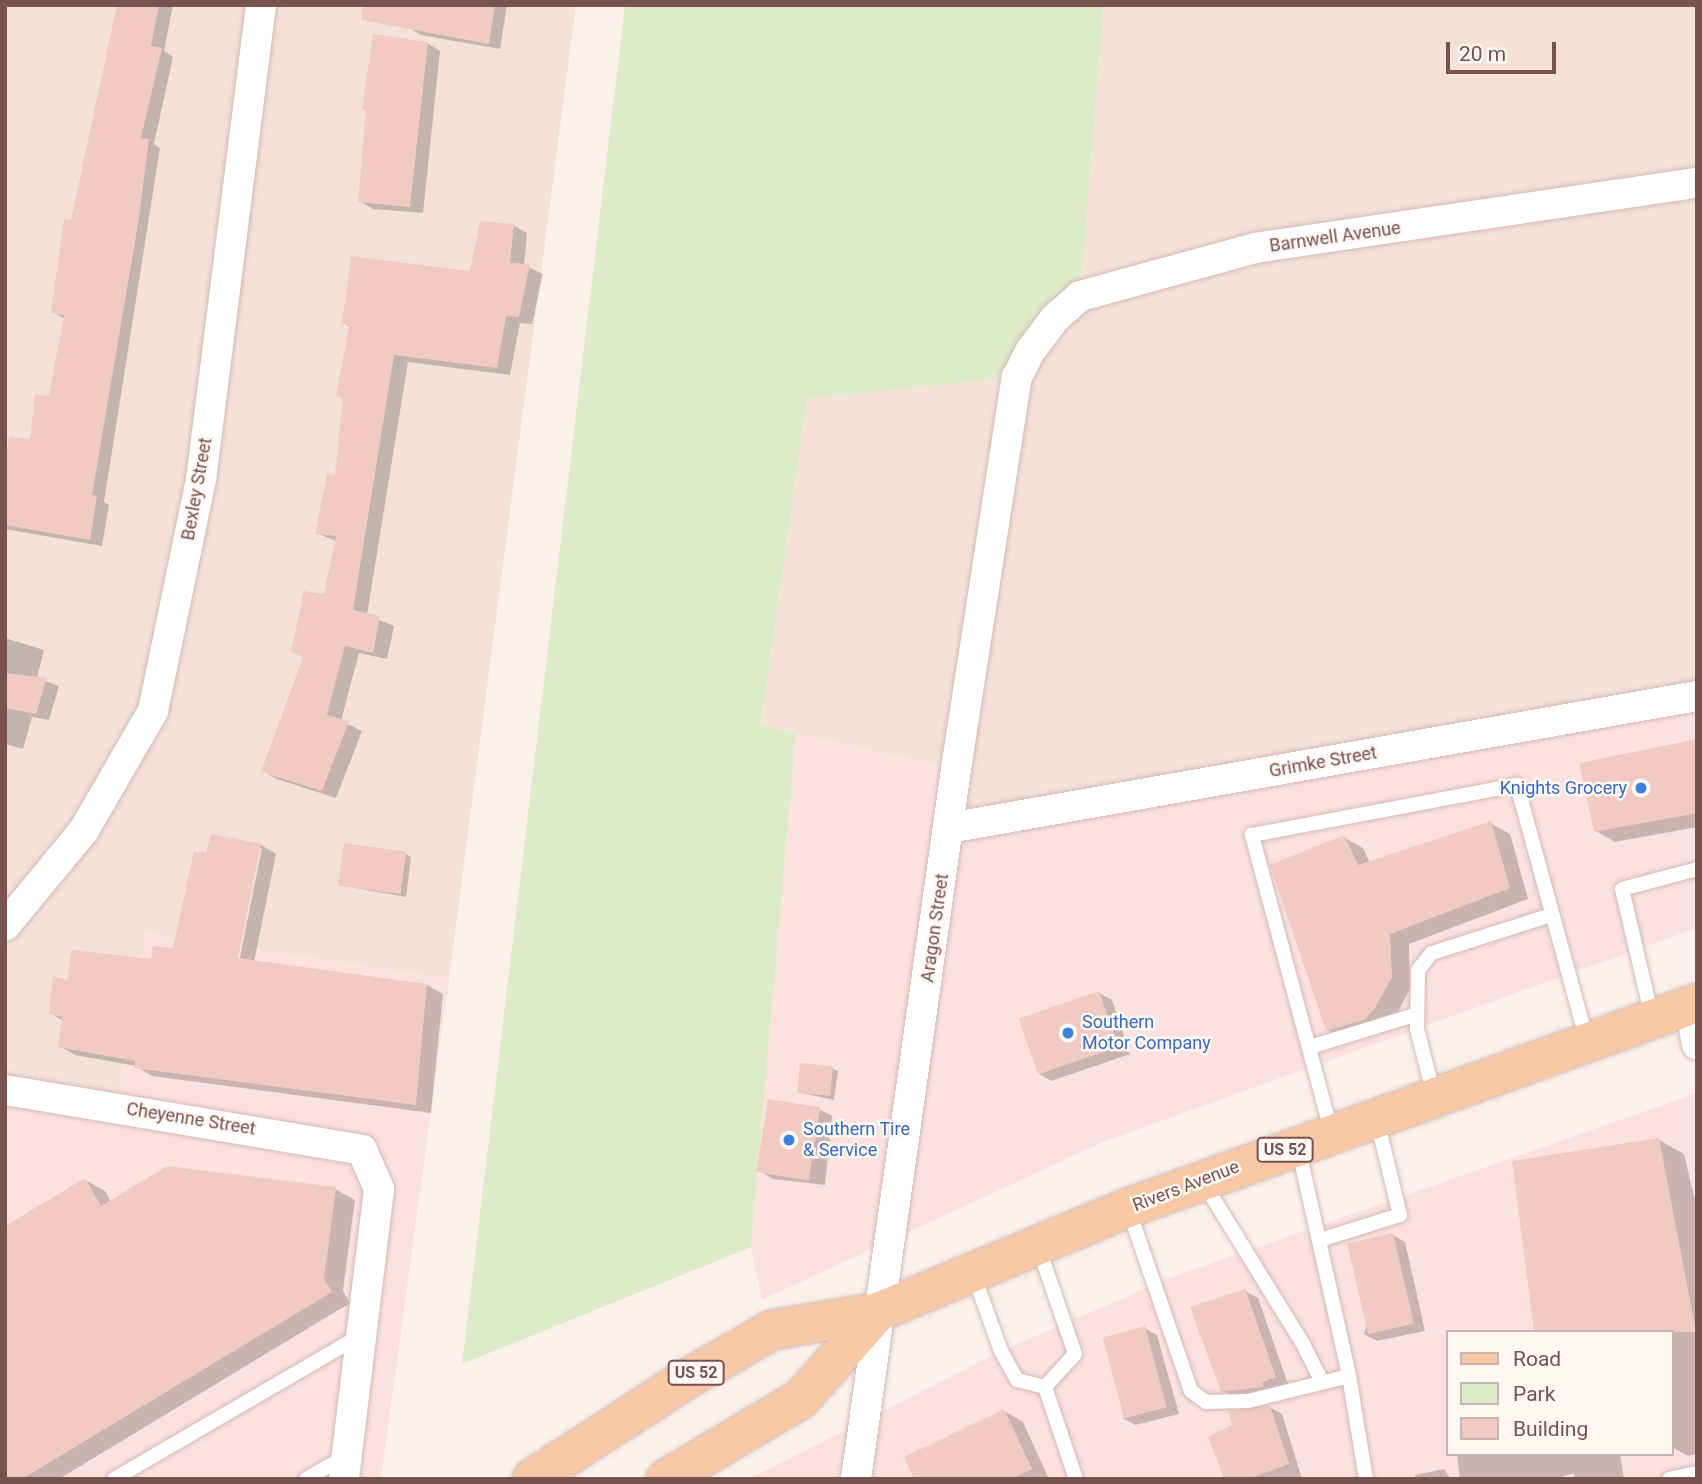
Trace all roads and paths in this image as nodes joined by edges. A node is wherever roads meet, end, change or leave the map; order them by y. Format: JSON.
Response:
{"nodes":[{"id":1,"x":261,"y":5,"type":"edge"},
{"id":2,"x":1697,"y":183,"type":"edge"},
{"id":3,"x":1017,"y":377,"type":"joint"},
{"id":4,"x":1697,"y":696,"type":"edge"},
{"id":5,"x":950,"y":828,"type":"junction"},
{"id":6,"x":1697,"y":869,"type":"edge"},
{"id":7,"x":1551,"y":915,"type":"junction"},
{"id":8,"x":5,"y":926,"type":"edge"},
{"id":9,"x":1693,"y":1004,"type":"edge"},
{"id":10,"x":1418,"y":1014,"type":"junction"},
{"id":11,"x":1652,"y":1019,"type":"junction"},
{"id":12,"x":1587,"y":1042,"type":"junction"},
{"id":13,"x":1697,"y":1044,"type":"edge"},
{"id":14,"x":1310,"y":1047,"type":"junction"},
{"id":15,"x":5,"y":1090,"type":"edge"},
{"id":16,"x":1434,"y":1097,"type":"junction"},
{"id":17,"x":1376,"y":1118,"type":"junction"},
{"id":18,"x":1315,"y":1140,"type":"junction"},
{"id":19,"x":1203,"y":1181,"type":"junction"},
{"id":20,"x":1128,"y":1208,"type":"junction"},
{"id":21,"x":1321,"y":1240,"type":"junction"},
{"id":22,"x":1038,"y":1246,"type":"junction"},
{"id":23,"x":973,"y":1272,"type":"junction"},
{"id":24,"x":878,"y":1311,"type":"junction"},
{"id":25,"x":362,"y":1334,"type":"junction"},
{"id":26,"x":1349,"y":1376,"type":"junction"},
{"id":27,"x":1322,"y":1382,"type":"junction"},
{"id":28,"x":1045,"y":1387,"type":"junction"},
{"id":29,"x":346,"y":1467,"type":"edge"},
{"id":30,"x":1697,"y":1474,"type":"edge"},
{"id":31,"x":114,"y":1479,"type":"edge"},
{"id":32,"x":306,"y":1479,"type":"edge"},
{"id":33,"x":532,"y":1479,"type":"edge"},
{"id":34,"x":666,"y":1479,"type":"edge"},
{"id":35,"x":856,"y":1479,"type":"edge"},
{"id":36,"x":1076,"y":1479,"type":"edge"},
{"id":37,"x":1366,"y":1479,"type":"edge"},
{"id":38,"x":1671,"y":1479,"type":"edge"}],
"edges":[{"from":1,"to":8,"type":"street","name":"Bexley Street"},
{"from":2,"to":3,"type":"street","name":"Barnwell Avenue"},
{"from":3,"to":5,"type":"street","name":"Aragon Street"},
{"from":4,"to":5,"type":"street","name":"Grimke Street"},
{"from":5,"to":24,"type":"street","name":"Aragon Street"},
{"from":6,"to":11,"type":"lane"},
{"from":7,"to":10,"type":"lane"},
{"from":7,"to":12,"type":"lane"},
{"from":7,"to":14,"type":"lane"},
{"from":9,"to":11,"type":"main road","name":"Rivers Avenue","number":"US 52"},
{"from":9,"to":13,"type":"street"},
{"from":10,"to":14,"type":"lane"},
{"from":10,"to":16,"type":"lane"},
{"from":11,"to":12,"type":"main road","name":"Rivers Avenue","number":"US 52"},
{"from":12,"to":16,"type":"main road","name":"Rivers Avenue","number":"US 52"},
{"from":14,"to":18,"type":"lane"},
{"from":15,"to":25,"type":"street","name":"Cheyenne Street"},
{"from":16,"to":17,"type":"main road","name":"Rivers Avenue","number":"US 52"},
{"from":17,"to":18,"type":"main road","name":"Rivers Avenue","number":"US 52"},
{"from":17,"to":21,"type":"lane"},
{"from":18,"to":19,"type":"main road","name":"Rivers Avenue","number":"US 52"},
{"from":18,"to":21,"type":"lane"},
{"from":19,"to":20,"type":"main road","name":"Rivers Avenue","number":"US 52"},
{"from":19,"to":27,"type":"lane"},
{"from":20,"to":22,"type":"main road","name":"Rivers Avenue","number":"US 52"},
{"from":20,"to":27,"type":"lane"},
{"from":21,"to":26,"type":"lane"},
{"from":22,"to":23,"type":"main road","name":"Rivers Avenue","number":"US 52"},
{"from":22,"to":28,"type":"lane"},
{"from":23,"to":24,"type":"main road","name":"Rivers Avenue","number":"US 52"},
{"from":23,"to":28,"type":"lane"},
{"from":24,"to":33,"type":"main road","name":"Rivers Avenue","number":"US 52"},
{"from":24,"to":34,"type":"main road","name":"Rivers Avenue","number":"US 52"},
{"from":24,"to":35,"type":"street","name":"Aragon Street"},
{"from":25,"to":29,"type":"street"},
{"from":25,"to":31,"type":"lane"},
{"from":26,"to":27,"type":"lane"},
{"from":26,"to":37,"type":"lane"},
{"from":28,"to":36,"type":"lane"},
{"from":29,"to":32,"type":"lane"},
{"from":30,"to":38,"type":"lane"}]}
